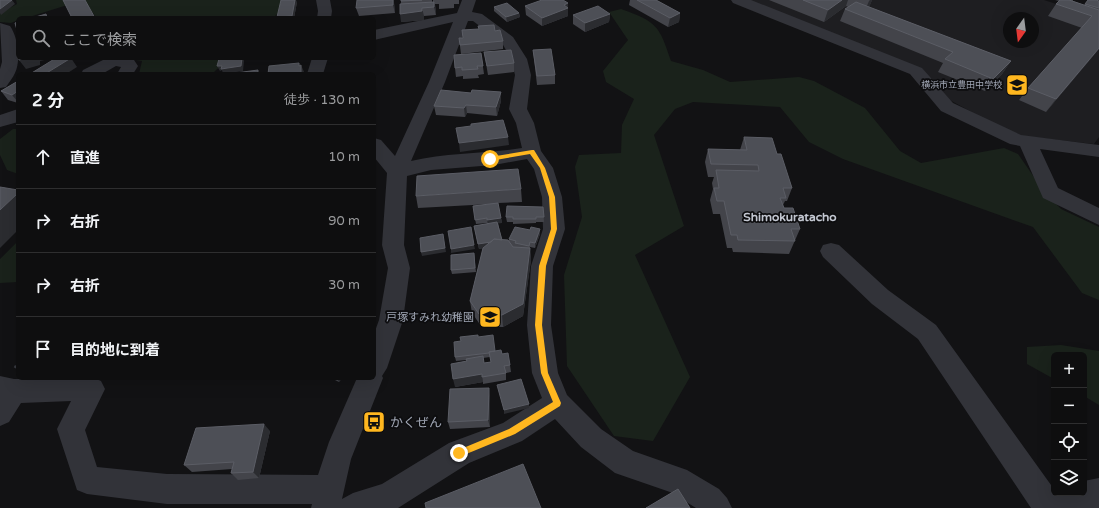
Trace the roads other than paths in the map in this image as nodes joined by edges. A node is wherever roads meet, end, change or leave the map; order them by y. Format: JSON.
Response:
{"nodes":[{"id":1,"x":323,"y":0,"type":"edge"},
{"id":2,"x":738,"y":0,"type":"edge"},
{"id":3,"x":466,"y":8,"type":"edge"},
{"id":4,"x":324,"y":16,"type":"edge"},
{"id":5,"x":376,"y":34,"type":"edge"},
{"id":6,"x":3,"y":37,"type":"edge"},
{"id":7,"x":319,"y":60,"type":"edge"},
{"id":8,"x":93,"y":72,"type":"edge"},
{"id":9,"x":126,"y":72,"type":"edge"},
{"id":10,"x":316,"y":72,"type":"edge"},
{"id":11,"x":0,"y":83,"type":"edge"},
{"id":12,"x":16,"y":116,"type":"edge"},
{"id":13,"x":0,"y":121,"type":"edge"},
{"id":14,"x":1027,"y":142,"type":"junction"},
{"id":15,"x":376,"y":146,"type":"edge"},
{"id":16,"x":1099,"y":151,"type":"edge"},
{"id":17,"x":532,"y":152,"type":"junction"},
{"id":18,"x":397,"y":172,"type":"junction"},
{"id":19,"x":1099,"y":218,"type":"edge"},
{"id":20,"x":831,"y":251,"type":"dead end"},
{"id":21,"x":376,"y":362,"type":"edge"},
{"id":22,"x":369,"y":380,"type":"edge"},
{"id":23,"x":5,"y":397,"type":"edge"},
{"id":24,"x":557,"y":403,"type":"junction"},
{"id":25,"x":1099,"y":493,"type":"edge"},
{"id":26,"x":326,"y":499,"type":"edge"},
{"id":27,"x":1045,"y":505,"type":"edge"},
{"id":28,"x":353,"y":508,"type":"edge"},
{"id":29,"x":717,"y":508,"type":"edge"}],
"edges":[{"from":1,"to":4,"type":"street"},
{"from":2,"to":14,"type":"street"},
{"from":3,"to":5,"type":"street"},
{"from":3,"to":17,"type":"street"},
{"from":3,"to":18,"type":"street"},
{"from":6,"to":11,"type":"street"},
{"from":7,"to":10,"type":"street"},
{"from":8,"to":9,"type":"street"},
{"from":12,"to":13,"type":"street"},
{"from":14,"to":16,"type":"street"},
{"from":14,"to":19,"type":"street"},
{"from":15,"to":18,"type":"street"},
{"from":17,"to":18,"type":"street"},
{"from":17,"to":24,"type":"street"},
{"from":18,"to":21,"type":"street"},
{"from":20,"to":27,"type":"street"},
{"from":22,"to":26,"type":"street"},
{"from":23,"to":26,"type":"street"},
{"from":24,"to":28,"type":"street"},
{"from":24,"to":29,"type":"street"},
{"from":25,"to":27,"type":"street"}]}
